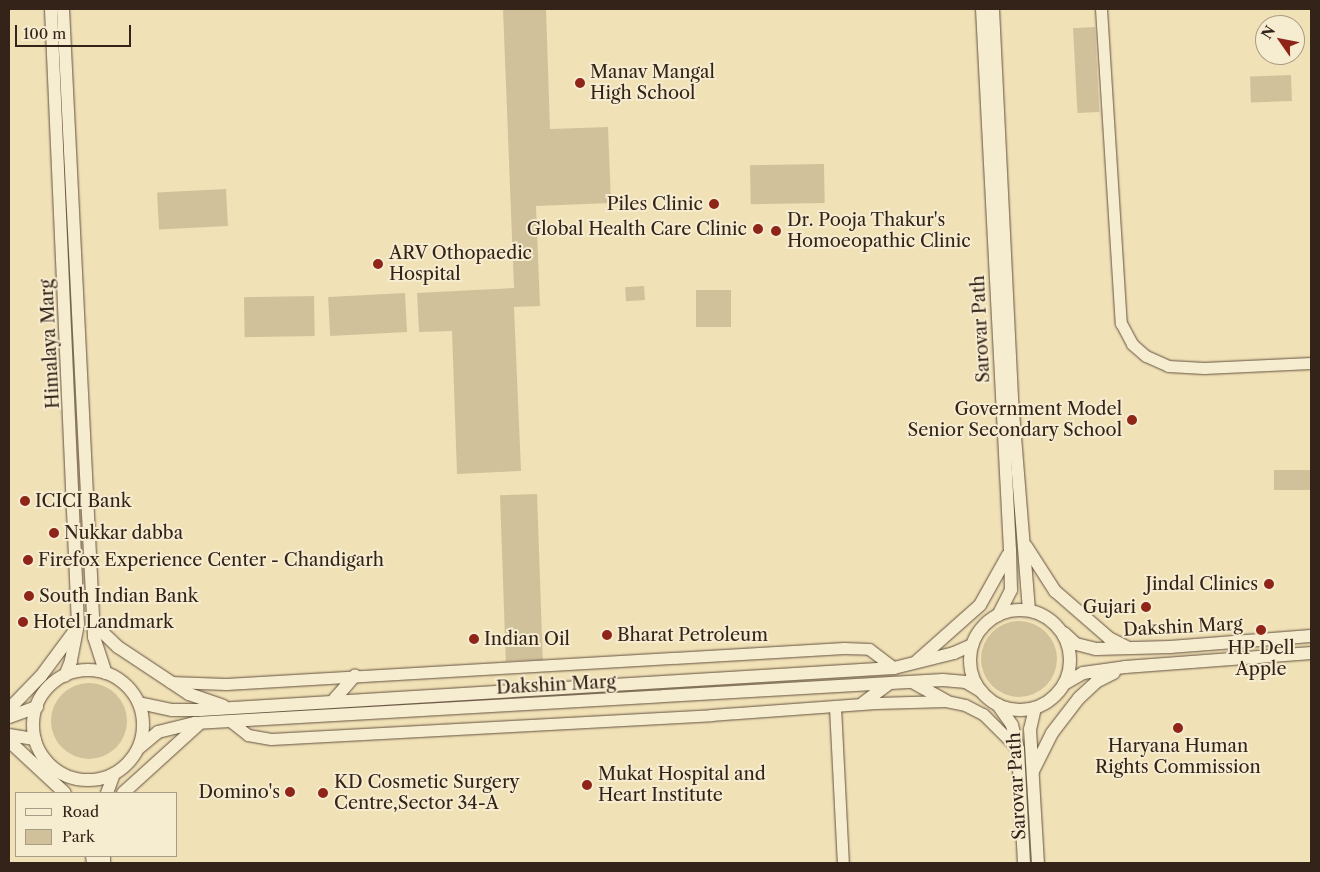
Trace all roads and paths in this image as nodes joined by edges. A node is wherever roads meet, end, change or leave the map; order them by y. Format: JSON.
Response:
{"nodes":[{"id":1,"x":51,"y":9,"type":"edge"},
{"id":2,"x":982,"y":9,"type":"edge"},
{"id":3,"x":993,"y":9,"type":"edge"},
{"id":4,"x":1101,"y":9,"type":"edge"},
{"id":5,"x":65,"y":11,"type":"edge"},
{"id":6,"x":1311,"y":363,"type":"edge"},
{"id":7,"x":1025,"y":544,"type":"junction"},
{"id":8,"x":1010,"y":550,"type":"junction"},
{"id":9,"x":1029,"y":610,"type":"junction"},
{"id":10,"x":998,"y":615,"type":"junction"},
{"id":11,"x":78,"y":624,"type":"junction"},
{"id":12,"x":94,"y":624,"type":"junction"},
{"id":13,"x":1061,"y":631,"type":"junction"},
{"id":14,"x":1311,"y":636,"type":"edge"},
{"id":15,"x":972,"y":645,"type":"junction"},
{"id":16,"x":1131,"y":649,"type":"junction"},
{"id":17,"x":1311,"y":653,"type":"edge"},
{"id":18,"x":913,"y":664,"type":"junction"},
{"id":19,"x":1125,"y":667,"type":"junction"},
{"id":20,"x":894,"y":668,"type":"junction"},
{"id":21,"x":106,"y":673,"type":"junction"},
{"id":22,"x":64,"y":676,"type":"junction"},
{"id":23,"x":355,"y":676,"type":"junction"},
{"id":24,"x":170,"y":682,"type":"junction"},
{"id":25,"x":914,"y":683,"type":"junction"},
{"id":26,"x":888,"y":684,"type":"junction"},
{"id":27,"x":1064,"y":684,"type":"junction"},
{"id":28,"x":981,"y":691,"type":"junction"},
{"id":29,"x":946,"y":701,"type":"junction"},
{"id":30,"x":332,"y":702,"type":"junction"},
{"id":31,"x":139,"y":703,"type":"junction"},
{"id":32,"x":863,"y":703,"type":"junction"},
{"id":33,"x":998,"y":705,"type":"junction"},
{"id":34,"x":36,"y":707,"type":"junction"},
{"id":35,"x":835,"y":707,"type":"junction"},
{"id":36,"x":231,"y":708,"type":"junction"},
{"id":37,"x":1035,"y":708,"type":"junction"},
{"id":38,"x":9,"y":709,"type":"edge"},
{"id":39,"x":9,"y":717,"type":"edge"},
{"id":40,"x":230,"y":722,"type":"junction"},
{"id":41,"x":200,"y":724,"type":"junction"},
{"id":42,"x":9,"y":736,"type":"edge"},
{"id":43,"x":35,"y":739,"type":"junction"},
{"id":44,"x":9,"y":742,"type":"edge"},
{"id":45,"x":139,"y":748,"type":"junction"},
{"id":46,"x":1018,"y":749,"type":"junction"},
{"id":47,"x":1033,"y":771,"type":"junction"},
{"id":48,"x":114,"y":774,"type":"junction"},
{"id":49,"x":70,"y":777,"type":"junction"},
{"id":50,"x":64,"y":792,"type":"edge"},
{"id":51,"x":84,"y":792,"type":"edge"},
{"id":52,"x":107,"y":792,"type":"edge"},
{"id":53,"x":124,"y":792,"type":"edge"},
{"id":54,"x":843,"y":863,"type":"edge"},
{"id":55,"x":1024,"y":863,"type":"edge"},
{"id":56,"x":1038,"y":863,"type":"edge"}],
"edges":[{"from":1,"to":11,"type":"main road","name":"Himalaya Marg"},
{"from":2,"to":8,"type":"main road","name":"Sarovar Path"},
{"from":3,"to":7,"type":"main road","name":"Sarovar Path"},
{"from":4,"to":6,"type":"street"},
{"from":5,"to":12,"type":"main road","name":"Himalaya Marg"},
{"from":7,"to":9,"type":"main road","name":"Sarovar Path"},
{"from":7,"to":16,"type":"main road"},
{"from":8,"to":10,"type":"main road","name":"Sarovar Path"},
{"from":8,"to":18,"type":"main road"},
{"from":9,"to":10,"type":"main road"},
{"from":9,"to":13,"type":"main road"},
{"from":10,"to":15,"type":"main road"},
{"from":11,"to":22,"type":"main road","name":"Himalaya Marg"},
{"from":11,"to":38,"type":"main road"},
{"from":12,"to":21,"type":"main road","name":"Himalaya Marg"},
{"from":12,"to":24,"type":"main road"},
{"from":13,"to":16,"type":"main road","name":"Dakshin Marg"},
{"from":13,"to":27,"type":"main road"},
{"from":14,"to":16,"type":"main road","name":"Dakshin Marg"},
{"from":15,"to":18,"type":"main road","name":"Dakshin Marg"},
{"from":15,"to":28,"type":"main road"},
{"from":17,"to":19,"type":"main road","name":"Dakshin Marg"},
{"from":18,"to":20,"type":"main road","name":"Dakshin Marg"},
{"from":19,"to":27,"type":"main road","name":"Dakshin Marg"},
{"from":19,"to":47,"type":"main road"},
{"from":20,"to":23,"type":"street"},
{"from":20,"to":30,"type":"main road","name":"Dakshin Marg"},
{"from":21,"to":22,"type":"main road"},
{"from":21,"to":31,"type":"main road"},
{"from":22,"to":34,"type":"main road"},
{"from":23,"to":24,"type":"street"},
{"from":23,"to":30,"type":"main road"},
{"from":24,"to":36,"type":"main road"},
{"from":25,"to":26,"type":"main road","name":"Dakshin Marg"},
{"from":25,"to":28,"type":"main road","name":"Dakshin Marg"},
{"from":25,"to":29,"type":"main road"},
{"from":26,"to":32,"type":"main road"},
{"from":26,"to":40,"type":"main road","name":"Dakshin Marg"},
{"from":27,"to":37,"type":"main road"},
{"from":28,"to":33,"type":"main road"},
{"from":29,"to":32,"type":"street"},
{"from":29,"to":46,"type":"street"},
{"from":30,"to":36,"type":"main road","name":"Dakshin Marg"},
{"from":31,"to":36,"type":"main road","name":"Dakshin Marg"},
{"from":31,"to":45,"type":"main road"},
{"from":32,"to":35,"type":"street"},
{"from":33,"to":37,"type":"main road"},
{"from":33,"to":46,"type":"main road","name":"Sarovar Path"},
{"from":34,"to":39,"type":"main road"},
{"from":34,"to":43,"type":"main road"},
{"from":35,"to":40,"type":"street"},
{"from":35,"to":54,"type":"street"},
{"from":37,"to":47,"type":"main road","name":"Sarovar Path"},
{"from":40,"to":41,"type":"main road","name":"Dakshin Marg"},
{"from":41,"to":45,"type":"main road","name":"Dakshin Marg"},
{"from":41,"to":53,"type":"main road"},
{"from":42,"to":43,"type":"main road"},
{"from":43,"to":49,"type":"main road"},
{"from":44,"to":50,"type":"main road"},
{"from":45,"to":48,"type":"main road"},
{"from":46,"to":55,"type":"main road","name":"Sarovar Path"},
{"from":47,"to":56,"type":"main road","name":"Sarovar Path"},
{"from":48,"to":49,"type":"main road"},
{"from":48,"to":52,"type":"main road"},
{"from":49,"to":51,"type":"main road"}]}
